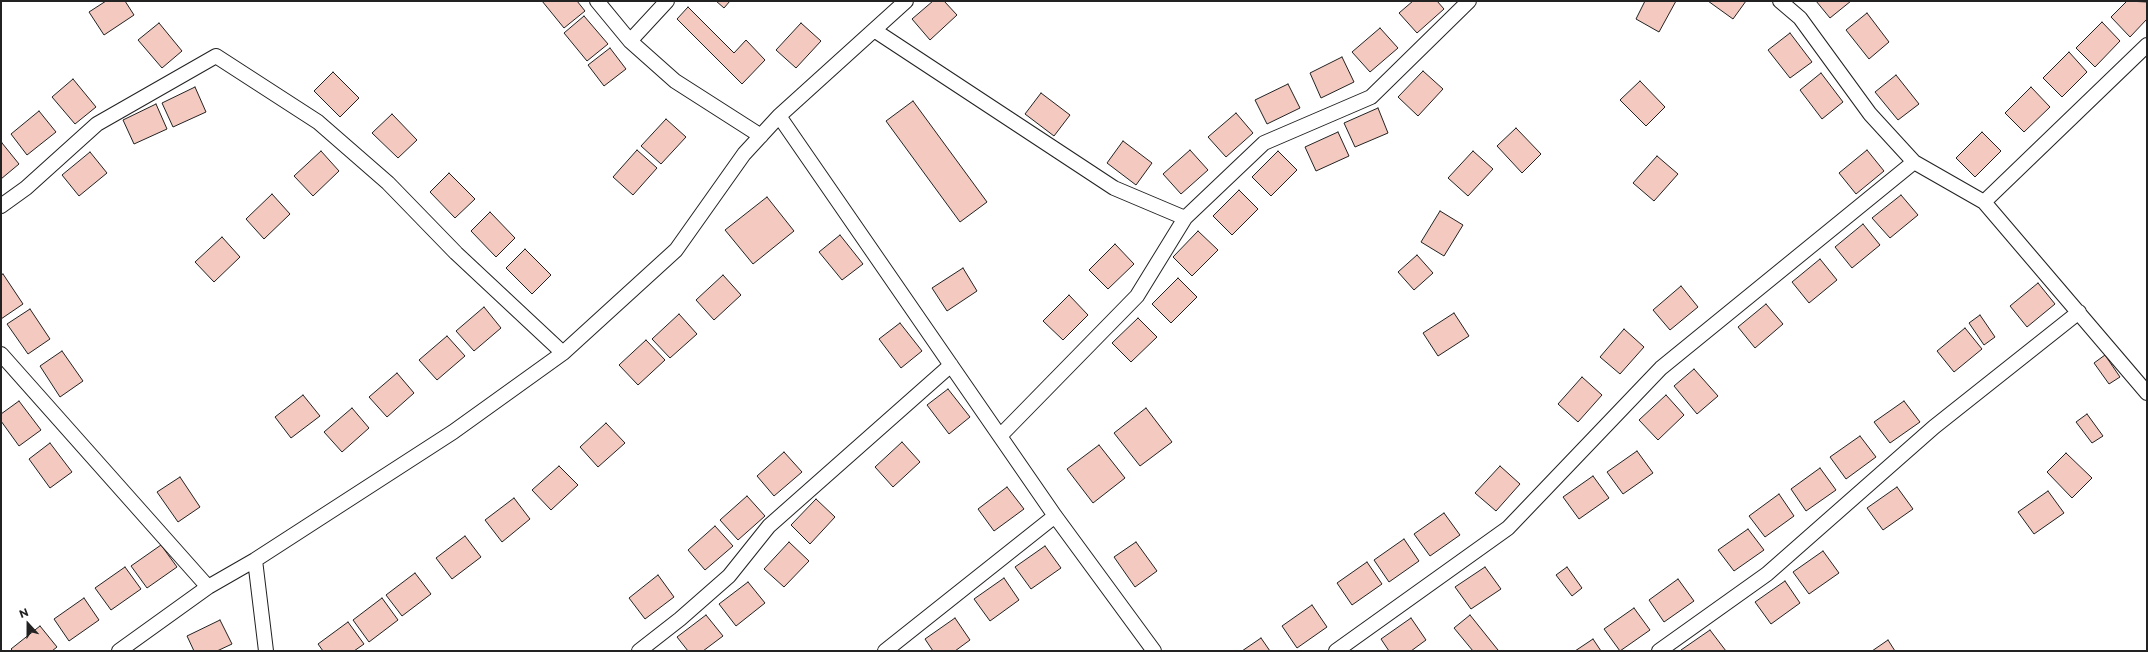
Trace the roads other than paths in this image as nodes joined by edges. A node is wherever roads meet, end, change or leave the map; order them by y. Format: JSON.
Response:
{"nodes":[{"id":1,"x":597,"y":1,"type":"edge"},
{"id":2,"x":667,"y":1,"type":"edge"},
{"id":3,"x":906,"y":1,"type":"edge"},
{"id":4,"x":1469,"y":1,"type":"edge"},
{"id":5,"x":1780,"y":1,"type":"edge"},
{"id":6,"x":874,"y":30,"type":"junction"},
{"id":7,"x":630,"y":41,"type":"junction"},
{"id":8,"x":2147,"y":45,"type":"edge"},
{"id":9,"x":779,"y":116,"type":"junction"},
{"id":10,"x":761,"y":136,"type":"junction"},
{"id":11,"x":1914,"y":162,"type":"junction"},
{"id":12,"x":1984,"y":202,"type":"junction"},
{"id":13,"x":1,"y":206,"type":"edge"},
{"id":14,"x":1185,"y":218,"type":"junction"},
{"id":15,"x":2079,"y":312,"type":"junction"},
{"id":16,"x":563,"y":353,"type":"junction"},
{"id":17,"x":2,"y":358,"type":"edge"},
{"id":18,"x":951,"y":365,"type":"junction"},
{"id":19,"x":2147,"y":393,"type":"edge"},
{"id":20,"x":1000,"y":436,"type":"junction"},
{"id":21,"x":1055,"y":516,"type":"junction"},
{"id":22,"x":255,"y":560,"type":"junction"},
{"id":23,"x":208,"y":587,"type":"junction"},
{"id":24,"x":120,"y":651,"type":"edge"},
{"id":25,"x":266,"y":651,"type":"edge"},
{"id":26,"x":639,"y":651,"type":"edge"},
{"id":27,"x":885,"y":651,"type":"edge"},
{"id":28,"x":1154,"y":651,"type":"edge"},
{"id":29,"x":1336,"y":651,"type":"edge"},
{"id":30,"x":1659,"y":651,"type":"edge"}],
"edges":[{"from":1,"to":7,"type":"street"},
{"from":2,"to":7,"type":"street"},
{"from":3,"to":6,"type":"street"},
{"from":4,"to":14,"type":"street"},
{"from":5,"to":11,"type":"street"},
{"from":6,"to":9,"type":"street"},
{"from":6,"to":14,"type":"street"},
{"from":7,"to":10,"type":"street"},
{"from":8,"to":12,"type":"street"},
{"from":9,"to":10,"type":"street"},
{"from":9,"to":18,"type":"street"},
{"from":10,"to":16,"type":"street"},
{"from":11,"to":12,"type":"street"},
{"from":11,"to":29,"type":"street"},
{"from":12,"to":15,"type":"street"},
{"from":13,"to":16,"type":"street"},
{"from":14,"to":20,"type":"street"},
{"from":15,"to":19,"type":"street"},
{"from":15,"to":30,"type":"street"},
{"from":16,"to":22,"type":"street"},
{"from":17,"to":23,"type":"street"},
{"from":18,"to":20,"type":"street"},
{"from":18,"to":26,"type":"street"},
{"from":20,"to":21,"type":"street"},
{"from":21,"to":27,"type":"street"},
{"from":21,"to":28,"type":"street"},
{"from":22,"to":23,"type":"street"},
{"from":22,"to":25,"type":"street"},
{"from":23,"to":24,"type":"street"}]}
